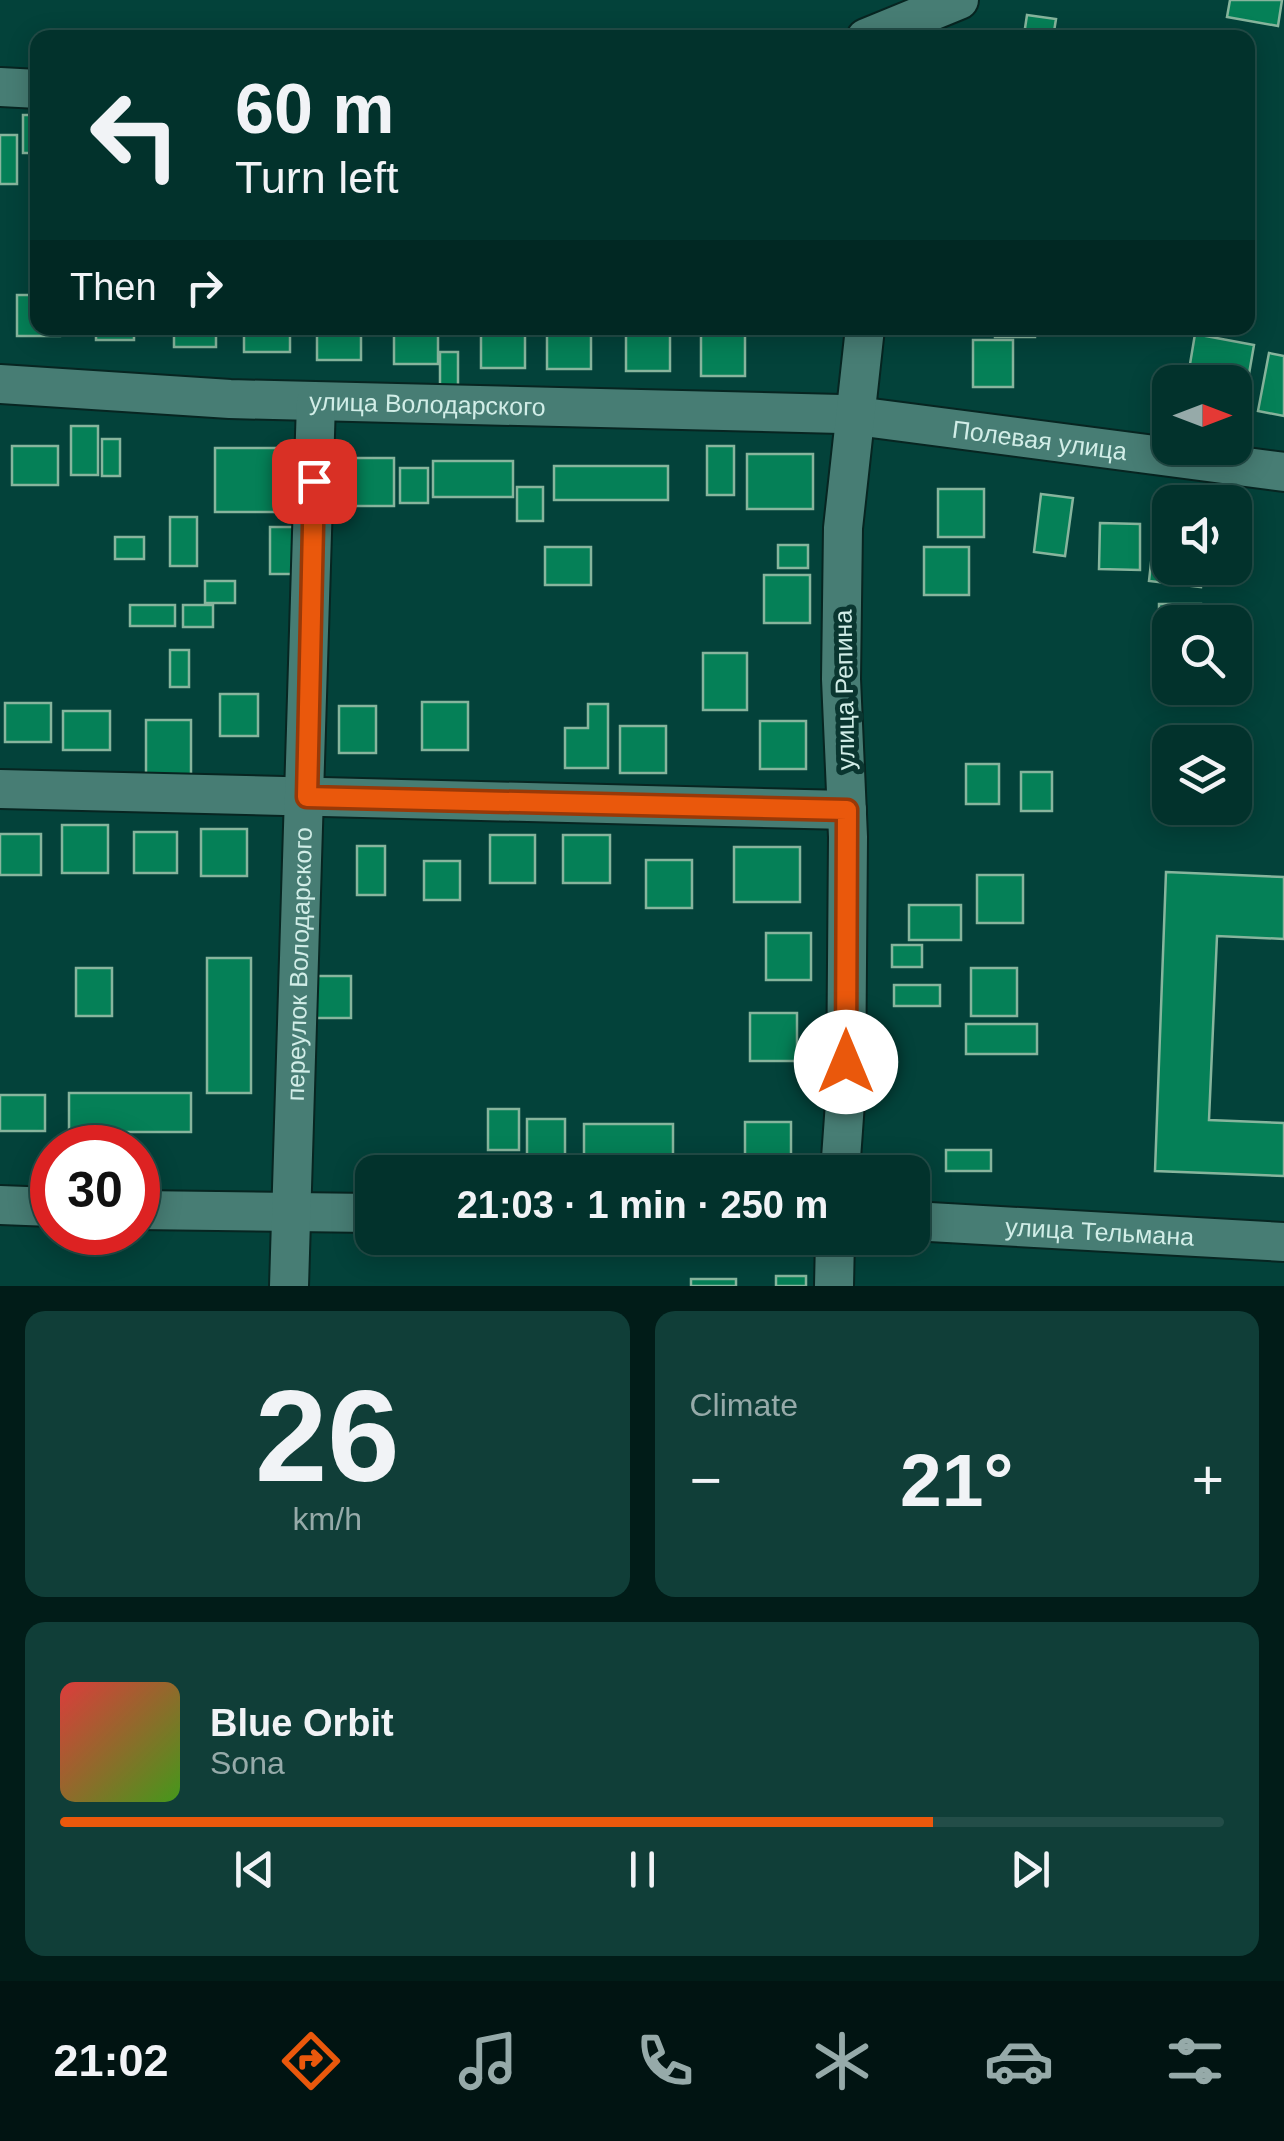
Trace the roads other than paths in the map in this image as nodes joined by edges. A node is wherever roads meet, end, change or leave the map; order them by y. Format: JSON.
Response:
{"nodes":[{"id":1,"x":935,"y":16,"type":"edge"},
{"id":2,"x":891,"y":30,"type":"edge"},
{"id":3,"x":0,"y":87,"type":"edge"},
{"id":4,"x":30,"y":88,"type":"edge"},
{"id":5,"x":864,"y":335,"type":"edge"},
{"id":6,"x":0,"y":384,"type":"edge"},
{"id":7,"x":316,"y":402,"type":"junction"},
{"id":8,"x":854,"y":416,"type":"junction"},
{"id":9,"x":1284,"y":472,"type":"edge"},
{"id":10,"x":0,"y":790,"type":"edge"},
{"id":11,"x":307,"y":797,"type":"junction"},
{"id":12,"x":847,"y":810,"type":"junction"},
{"id":13,"x":841,"y":1155,"type":"edge"},
{"id":14,"x":0,"y":1205,"type":"edge"},
{"id":15,"x":30,"y":1206,"type":"edge"},
{"id":16,"x":160,"y":1210,"type":"edge"},
{"id":17,"x":293,"y":1212,"type":"junction"},
{"id":18,"x":355,"y":1213,"type":"edge"},
{"id":19,"x":930,"y":1222,"type":"edge"},
{"id":20,"x":1284,"y":1242,"type":"edge"},
{"id":21,"x":835,"y":1255,"type":"edge"},
{"id":22,"x":289,"y":1286,"type":"edge"},
{"id":23,"x":834,"y":1286,"type":"edge"}],
"edges":[{"from":1,"to":2,"type":"street"},
{"from":3,"to":4,"type":"street"},
{"from":5,"to":8,"type":"street","name":"улица Репина"},
{"from":6,"to":7,"type":"street","name":"улица Володарского"},
{"from":7,"to":8,"type":"street","name":"улица Володарского"},
{"from":7,"to":11,"type":"street","name":"переулок Володарского"},
{"from":8,"to":9,"type":"street","name":"Полевая улица"},
{"from":8,"to":12,"type":"street","name":"улица Репина"},
{"from":10,"to":11,"type":"street"},
{"from":11,"to":12,"type":"street"},
{"from":11,"to":17,"type":"street","name":"переулок Володарского"},
{"from":12,"to":13,"type":"street","name":"улица Репина"},
{"from":14,"to":15,"type":"street"},
{"from":16,"to":17,"type":"street"},
{"from":17,"to":18,"type":"street"},
{"from":17,"to":22,"type":"street","name":"переулок Володарского"},
{"from":19,"to":20,"type":"street","name":"улица Тельмана"},
{"from":21,"to":23,"type":"street"}]}
